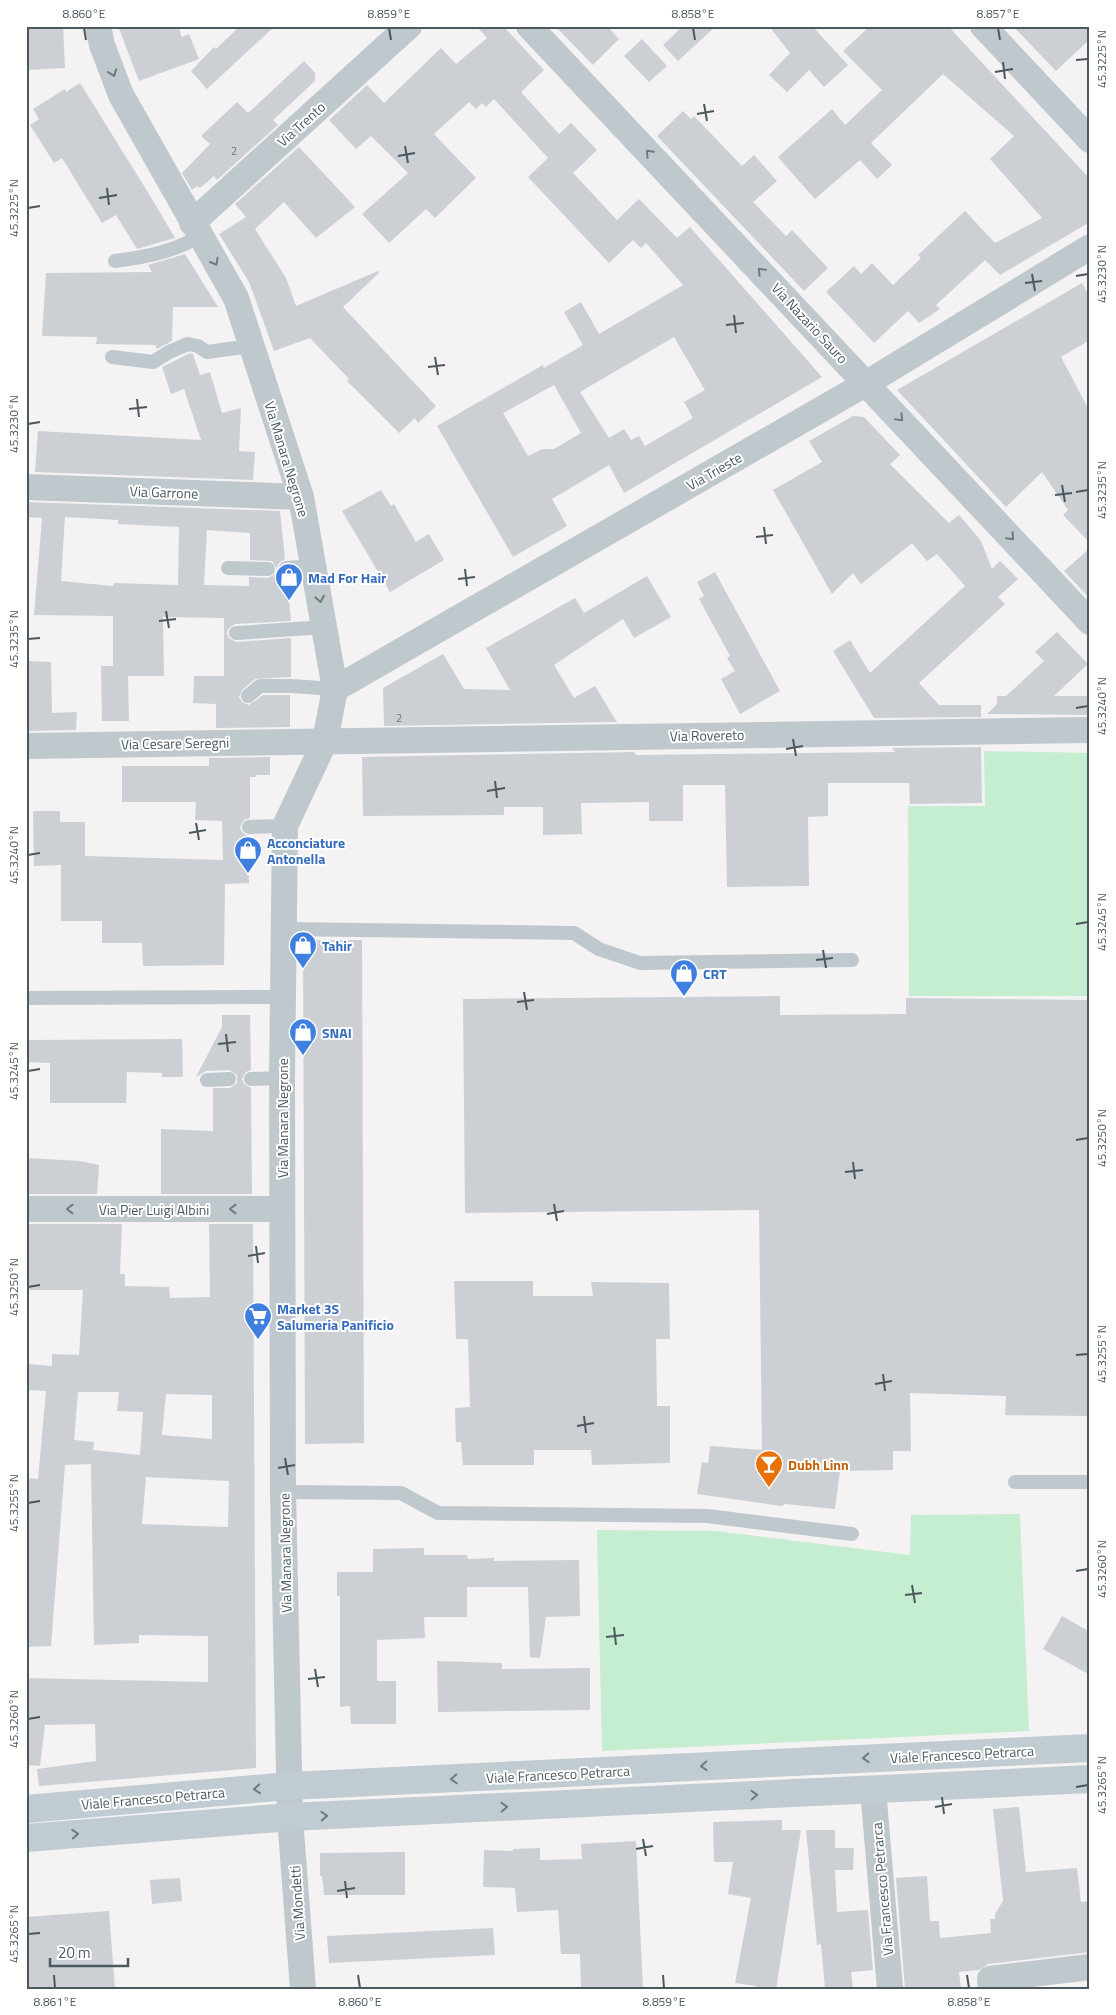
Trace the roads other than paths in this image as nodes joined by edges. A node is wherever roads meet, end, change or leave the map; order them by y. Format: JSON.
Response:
{"nodes":[{"id":1,"x":98,"y":26,"type":"edge"},
{"id":2,"x":409,"y":26,"type":"edge"},
{"id":3,"x":529,"y":26,"type":"edge"},
{"id":4,"x":983,"y":26,"type":"edge"},
{"id":5,"x":1090,"y":140,"type":"edge"},
{"id":6,"x":196,"y":229,"type":"junction"},
{"id":7,"x":1090,"y":247,"type":"edge"},
{"id":8,"x":115,"y":262,"type":"dead end"},
{"id":9,"x":250,"y":346,"type":"junction"},
{"id":10,"x":112,"y":357,"type":"dead end"},
{"id":11,"x":867,"y":382,"type":"junction"},
{"id":12,"x":26,"y":486,"type":"edge"},
{"id":13,"x":301,"y":497,"type":"junction"},
{"id":14,"x":314,"y":566,"type":"junction"},
{"id":15,"x":228,"y":568,"type":"dead end"},
{"id":16,"x":268,"y":568,"type":"dead end"},
{"id":17,"x":286,"y":568,"type":"dead end"},
{"id":18,"x":1090,"y":622,"type":"edge"},
{"id":19,"x":324,"y":627,"type":"junction"},
{"id":20,"x":236,"y":633,"type":"dead end"},
{"id":21,"x":335,"y":689,"type":"junction"},
{"id":22,"x":248,"y":696,"type":"dead end"},
{"id":23,"x":1090,"y":730,"type":"edge"},
{"id":24,"x":325,"y":741,"type":"junction"},
{"id":25,"x":26,"y":746,"type":"edge"},
{"id":26,"x":285,"y":826,"type":"junction"},
{"id":27,"x":249,"y":827,"type":"dead end"},
{"id":28,"x":283,"y":928,"type":"junction"},
{"id":29,"x":852,"y":960,"type":"dead end"},
{"id":30,"x":282,"y":997,"type":"junction"},
{"id":31,"x":26,"y":998,"type":"edge"},
{"id":32,"x":282,"y":1078,"type":"junction"},
{"id":33,"x":251,"y":1079,"type":"dead end"},
{"id":34,"x":207,"y":1080,"type":"dead end"},
{"id":35,"x":229,"y":1080,"type":"dead end"},
{"id":36,"x":26,"y":1209,"type":"edge"},
{"id":37,"x":282,"y":1209,"type":"junction"},
{"id":38,"x":1015,"y":1482,"type":"dead end"},
{"id":39,"x":1090,"y":1482,"type":"edge"},
{"id":40,"x":284,"y":1492,"type":"junction"},
{"id":41,"x":852,"y":1534,"type":"dead end"},
{"id":42,"x":1090,"y":1748,"type":"edge"},
{"id":43,"x":1090,"y":1779,"type":"edge"},
{"id":44,"x":289,"y":1786,"type":"junction"},
{"id":45,"x":873,"y":1789,"type":"junction"},
{"id":46,"x":26,"y":1809,"type":"edge"},
{"id":47,"x":290,"y":1817,"type":"junction"},
{"id":48,"x":26,"y":1838,"type":"edge"},
{"id":49,"x":1090,"y":1967,"type":"edge"},
{"id":50,"x":303,"y":1989,"type":"edge"},
{"id":51,"x":890,"y":1989,"type":"edge"},
{"id":52,"x":991,"y":1989,"type":"edge"}],
"edges":[{"from":1,"to":6,"type":"street","name":"Via Manara Negrone","one_way":true},
{"from":2,"to":6,"type":"street","name":"Via Trento"},
{"from":11,"to":3,"type":"street","name":"Via Nazario Sauro","one_way":true},
{"from":4,"to":5,"type":"street"},
{"from":6,"to":8,"type":"lane"},
{"from":6,"to":9,"type":"street","name":"Via Manara Negrone","one_way":true},
{"from":7,"to":11,"type":"street","name":"Via Trieste"},
{"from":9,"to":10,"type":"lane"},
{"from":9,"to":13,"type":"street","name":"Via Manara Negrone"},
{"from":11,"to":18,"type":"street","name":"Via Nazario Sauro","one_way":true},
{"from":11,"to":21,"type":"street","name":"Via Trieste"},
{"from":12,"to":13,"type":"street","name":"Via Garrone"},
{"from":13,"to":14,"type":"street","name":"Via Manara Negrone"},
{"from":14,"to":17,"type":"lane"},
{"from":14,"to":19,"type":"street","name":"Via Manara Negrone","one_way":true},
{"from":15,"to":16,"type":"lane"},
{"from":19,"to":20,"type":"lane"},
{"from":19,"to":21,"type":"street","name":"Via Manara Negrone"},
{"from":21,"to":22,"type":"lane"},
{"from":21,"to":24,"type":"street","name":"Via Manara Negrone"},
{"from":23,"to":24,"type":"street","name":"Via Rovereto"},
{"from":24,"to":25,"type":"street","name":"Via Cesare Seregni"},
{"from":24,"to":26,"type":"street","name":"Via Manara Negrone"},
{"from":26,"to":27,"type":"lane"},
{"from":26,"to":28,"type":"street","name":"Via Manara Negrone"},
{"from":28,"to":29,"type":"lane"},
{"from":28,"to":30,"type":"street","name":"Via Manara Negrone"},
{"from":30,"to":31,"type":"lane"},
{"from":30,"to":32,"type":"street","name":"Via Manara Negrone"},
{"from":32,"to":33,"type":"lane"},
{"from":32,"to":37,"type":"street","name":"Via Manara Negrone"},
{"from":34,"to":35,"type":"lane"},
{"from":37,"to":36,"type":"street","name":"Via Pier Luigi Albini","one_way":true},
{"from":37,"to":40,"type":"street","name":"Via Manara Negrone"},
{"from":38,"to":39,"type":"lane"},
{"from":40,"to":41,"type":"lane"},
{"from":40,"to":44,"type":"street","name":"Via Manara Negrone"},
{"from":42,"to":44,"type":"main road","name":"Viale Francesco Petrarca","one_way":true},
{"from":43,"to":45,"type":"main road"},
{"from":44,"to":46,"type":"main road","name":"Viale Francesco Petrarca","one_way":true},
{"from":44,"to":47,"type":"street","name":"Via Manara Negrone"},
{"from":47,"to":45,"type":"main road","one_way":true},
{"from":45,"to":51,"type":"street","name":"Via Francesco Petrarca"},
{"from":48,"to":47,"type":"main road","one_way":true},
{"from":47,"to":50,"type":"street","name":"Via Mondetti"},
{"from":49,"to":52,"type":"street"}]}
